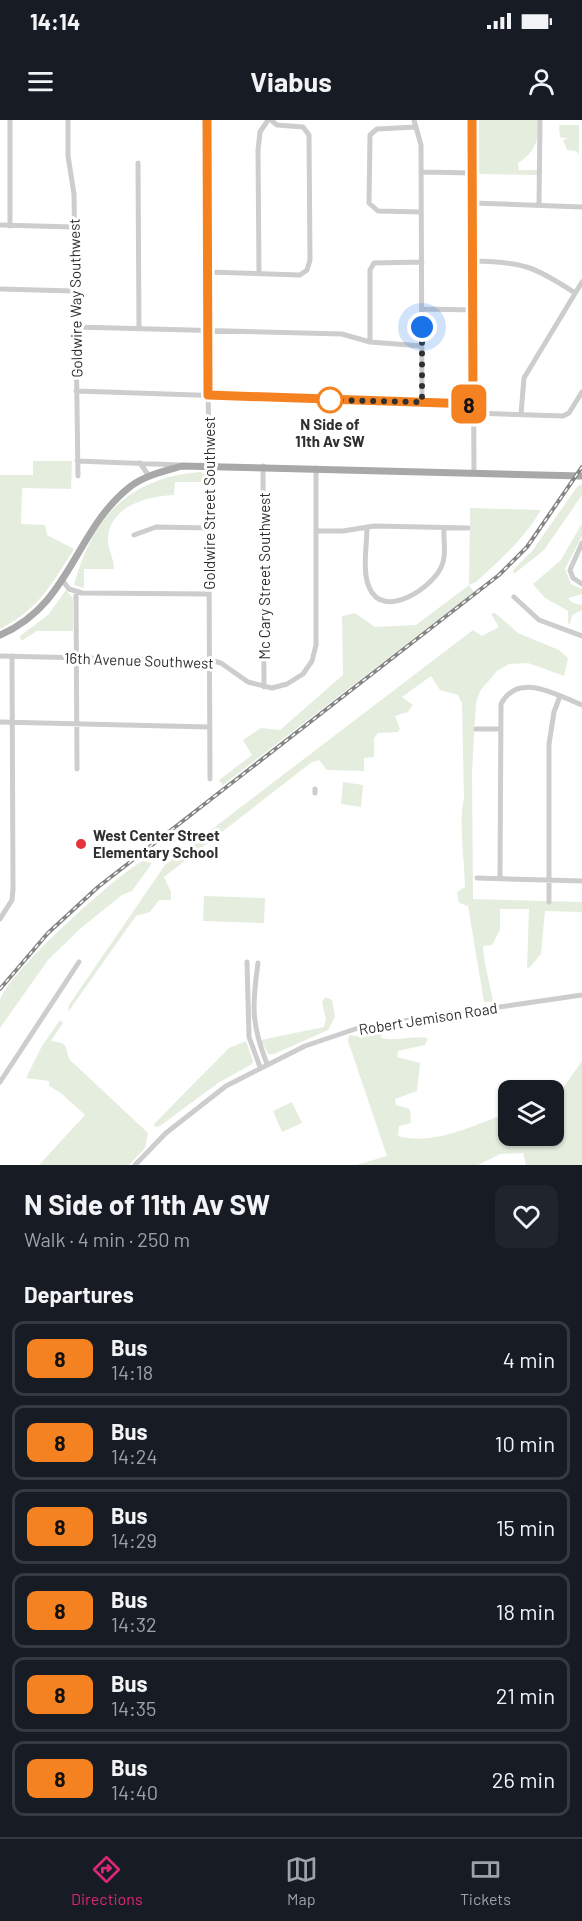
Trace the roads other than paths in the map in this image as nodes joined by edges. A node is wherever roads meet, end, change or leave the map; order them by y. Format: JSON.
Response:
{"nodes":[{"id":1,"x":9,"y":120,"type":"edge"},
{"id":2,"x":68,"y":120,"type":"edge"},
{"id":3,"x":207,"y":120,"type":"edge"},
{"id":4,"x":270,"y":120,"type":"edge"},
{"id":5,"x":414,"y":120,"type":"edge"},
{"id":6,"x":472,"y":120,"type":"edge"},
{"id":7,"x":540,"y":120,"type":"edge"},
{"id":8,"x":416,"y":128,"type":"junction"},
{"id":9,"x":138,"y":163,"type":"dead end"},
{"id":10,"x":422,"y":172,"type":"junction"},
{"id":11,"x":473,"y":173,"type":"junction"},
{"id":12,"x":473,"y":203,"type":"junction"},
{"id":13,"x":539,"y":205,"type":"junction"},
{"id":14,"x":582,"y":207,"type":"edge"},
{"id":15,"x":421,"y":212,"type":"junction"},
{"id":16,"x":0,"y":225,"type":"edge"},
{"id":17,"x":10,"y":226,"type":"junction"},
{"id":18,"x":74,"y":227,"type":"junction"},
{"id":19,"x":473,"y":261,"type":"junction"},
{"id":20,"x":422,"y":262,"type":"junction"},
{"id":21,"x":208,"y":272,"type":"junction"},
{"id":22,"x":259,"y":273,"type":"junction"},
{"id":23,"x":582,"y":282,"type":"edge"},
{"id":24,"x":0,"y":289,"type":"edge"},
{"id":25,"x":74,"y":291,"type":"junction"},
{"id":26,"x":575,"y":293,"type":"junction"},
{"id":27,"x":422,"y":309,"type":"junction"},
{"id":28,"x":474,"y":310,"type":"junction"},
{"id":29,"x":76,"y":327,"type":"junction"},
{"id":30,"x":138,"y":329,"type":"junction"},
{"id":31,"x":208,"y":331,"type":"junction"},
{"id":32,"x":370,"y":342,"type":"junction"},
{"id":33,"x":422,"y":346,"type":"junction"},
{"id":34,"x":76,"y":391,"type":"junction"},
{"id":35,"x":582,"y":392,"type":"edge"},
{"id":36,"x":208,"y":395,"type":"junction"},
{"id":37,"x":422,"y":402,"type":"junction"},
{"id":38,"x":473,"y":404,"type":"junction"},
{"id":39,"x":473,"y":413,"type":"junction"},
{"id":40,"x":521,"y":414,"type":"junction"},
{"id":41,"x":77,"y":461,"type":"junction"},
{"id":42,"x":140,"y":463,"type":"junction"},
{"id":43,"x":209,"y":464,"type":"junction"},
{"id":44,"x":182,"y":466,"type":"junction"},
{"id":45,"x":263,"y":466,"type":"junction"},
{"id":46,"x":316,"y":468,"type":"junction"},
{"id":47,"x":474,"y":472,"type":"junction"},
{"id":48,"x":78,"y":476,"type":"dead end"},
{"id":49,"x":148,"y":476,"type":"junction"},
{"id":50,"x":582,"y":476,"type":"edge"},
{"id":51,"x":367,"y":526,"type":"junction"},
{"id":52,"x":209,"y":528,"type":"junction"},
{"id":53,"x":444,"y":528,"type":"junction"},
{"id":54,"x":468,"y":528,"type":"dead end"},
{"id":55,"x":316,"y":531,"type":"junction"},
{"id":56,"x":134,"y":535,"type":"dead end"},
{"id":57,"x":582,"y":543,"type":"edge"},
{"id":58,"x":63,"y":581,"type":"junction"},
{"id":59,"x":582,"y":584,"type":"edge"},
{"id":60,"x":76,"y":591,"type":"junction"},
{"id":61,"x":209,"y":594,"type":"junction"},
{"id":62,"x":514,"y":597,"type":"dead end"},
{"id":63,"x":0,"y":635,"type":"edge"},
{"id":64,"x":582,"y":636,"type":"edge"},
{"id":65,"x":0,"y":656,"type":"edge"},
{"id":66,"x":12,"y":656,"type":"junction"},
{"id":67,"x":76,"y":658,"type":"junction"},
{"id":68,"x":209,"y":661,"type":"junction"},
{"id":69,"x":264,"y":687,"type":"junction"},
{"id":70,"x":560,"y":696,"type":"junction"},
{"id":71,"x":582,"y":705,"type":"edge"},
{"id":72,"x":0,"y":722,"type":"edge"},
{"id":73,"x":11,"y":723,"type":"junction"},
{"id":74,"x":76,"y":724,"type":"junction"},
{"id":75,"x":210,"y":728,"type":"junction"},
{"id":76,"x":476,"y":729,"type":"dead end"},
{"id":77,"x":499,"y":729,"type":"junction"},
{"id":78,"x":77,"y":770,"type":"dead end"},
{"id":79,"x":210,"y":779,"type":"dead end"},
{"id":80,"x":477,"y":878,"type":"dead end"},
{"id":81,"x":500,"y":878,"type":"junction"},
{"id":82,"x":549,"y":880,"type":"junction"},
{"id":83,"x":582,"y":881,"type":"edge"},
{"id":84,"x":549,"y":902,"type":"dead end"},
{"id":85,"x":0,"y":919,"type":"edge"},
{"id":86,"x":79,"y":962,"type":"dead end"},
{"id":87,"x":247,"y":962,"type":"dead end"},
{"id":88,"x":258,"y":963,"type":"dead end"},
{"id":89,"x":582,"y":995,"type":"edge"},
{"id":90,"x":267,"y":1064,"type":"junction"},
{"id":91,"x":260,"y":1067,"type":"junction"},
{"id":92,"x":0,"y":1082,"type":"edge"},
{"id":93,"x":135,"y":1165,"type":"edge"}],
"edges":[{"from":1,"to":17,"type":"street"},
{"from":2,"to":18,"type":"street","name":"Goldwire Way Southwest"},
{"from":3,"to":21,"type":"street","name":"Goldwire Street Southwest"},
{"from":4,"to":22,"type":"street"},
{"from":4,"to":22,"type":"street"},
{"from":5,"to":8,"type":"street"},
{"from":6,"to":11,"type":"street"},
{"from":7,"to":13,"type":"street"},
{"from":8,"to":10,"type":"street"},
{"from":8,"to":15,"type":"street"},
{"from":9,"to":30,"type":"street"},
{"from":10,"to":11,"type":"street"},
{"from":10,"to":15,"type":"street"},
{"from":11,"to":12,"type":"street"},
{"from":12,"to":13,"type":"street"},
{"from":12,"to":19,"type":"street"},
{"from":13,"to":14,"type":"street"},
{"from":15,"to":20,"type":"street"},
{"from":16,"to":17,"type":"street"},
{"from":17,"to":18,"type":"street"},
{"from":18,"to":25,"type":"street","name":"Goldwire Way Southwest"},
{"from":19,"to":26,"type":"street"},
{"from":19,"to":28,"type":"street"},
{"from":20,"to":27,"type":"street"},
{"from":20,"to":32,"type":"street"},
{"from":21,"to":22,"type":"street"},
{"from":21,"to":31,"type":"street","name":"Goldwire Street Southwest"},
{"from":23,"to":26,"type":"street"},
{"from":24,"to":25,"type":"street"},
{"from":25,"to":29,"type":"street","name":"Goldwire Way Southwest"},
{"from":26,"to":40,"type":"street"},
{"from":27,"to":28,"type":"street"},
{"from":27,"to":33,"type":"street"},
{"from":28,"to":38,"type":"street"},
{"from":29,"to":30,"type":"street"},
{"from":29,"to":34,"type":"street","name":"Goldwire Way Southwest"},
{"from":30,"to":31,"type":"street"},
{"from":31,"to":32,"type":"street"},
{"from":31,"to":36,"type":"street","name":"Goldwire Street Southwest"},
{"from":32,"to":33,"type":"street"},
{"from":33,"to":37,"type":"street"},
{"from":34,"to":36,"type":"street"},
{"from":34,"to":41,"type":"street","name":"Goldwire Way Southwest"},
{"from":35,"to":40,"type":"street"},
{"from":36,"to":37,"type":"street"},
{"from":36,"to":43,"type":"street","name":"Goldwire Street Southwest"},
{"from":37,"to":38,"type":"street"},
{"from":38,"to":39,"type":"street"},
{"from":39,"to":40,"type":"street"},
{"from":39,"to":47,"type":"street"},
{"from":41,"to":42,"type":"street"},
{"from":41,"to":48,"type":"street","name":"Goldwire Way Southwest"},
{"from":42,"to":44,"type":"street"},
{"from":42,"to":49,"type":"street"},
{"from":43,"to":44,"type":"main road"},
{"from":43,"to":45,"type":"main road"},
{"from":43,"to":52,"type":"street","name":"Goldwire Street Southwest"},
{"from":44,"to":49,"type":"main road"},
{"from":45,"to":46,"type":"main road"},
{"from":45,"to":69,"type":"street","name":"Mc Cary Street Southwest"},
{"from":46,"to":47,"type":"main road"},
{"from":46,"to":55,"type":"street"},
{"from":47,"to":50,"type":"main road"},
{"from":49,"to":58,"type":"main road"},
{"from":51,"to":53,"type":"street"},
{"from":51,"to":53,"type":"street"},
{"from":51,"to":55,"type":"street"},
{"from":52,"to":56,"type":"street"},
{"from":52,"to":61,"type":"street","name":"Goldwire Street Southwest"},
{"from":53,"to":54,"type":"street"},
{"from":55,"to":69,"type":"street"},
{"from":57,"to":59,"type":"street"},
{"from":58,"to":60,"type":"street"},
{"from":58,"to":63,"type":"main road"},
{"from":60,"to":61,"type":"street"},
{"from":60,"to":67,"type":"street"},
{"from":61,"to":68,"type":"street","name":"Goldwire Street Southwest"},
{"from":62,"to":64,"type":"street"},
{"from":65,"to":66,"type":"street","name":"16th Avenue Southwest"},
{"from":66,"to":67,"type":"street","name":"16th Avenue Southwest"},
{"from":66,"to":73,"type":"street"},
{"from":67,"to":68,"type":"street","name":"16th Avenue Southwest"},
{"from":67,"to":74,"type":"street"},
{"from":68,"to":69,"type":"street","name":"16th Avenue Southwest"},
{"from":68,"to":75,"type":"street","name":"Goldwire Street Southwest"},
{"from":70,"to":71,"type":"street"},
{"from":70,"to":77,"type":"street"},
{"from":70,"to":82,"type":"street"},
{"from":72,"to":73,"type":"street"},
{"from":73,"to":74,"type":"street"},
{"from":73,"to":85,"type":"street"},
{"from":74,"to":75,"type":"street"},
{"from":74,"to":78,"type":"street"},
{"from":75,"to":79,"type":"street","name":"Goldwire Street Southwest"},
{"from":76,"to":77,"type":"street"},
{"from":77,"to":81,"type":"street"},
{"from":80,"to":81,"type":"street"},
{"from":81,"to":82,"type":"street"},
{"from":82,"to":83,"type":"street"},
{"from":82,"to":84,"type":"street"},
{"from":86,"to":92,"type":"street"},
{"from":87,"to":91,"type":"street"},
{"from":88,"to":90,"type":"street"},
{"from":89,"to":90,"type":"street","name":"Robert Jemison Road"},
{"from":90,"to":91,"type":"street","name":"Robert Jemison Road"},
{"from":91,"to":93,"type":"street","name":"Robert Jemison Road"}]}
